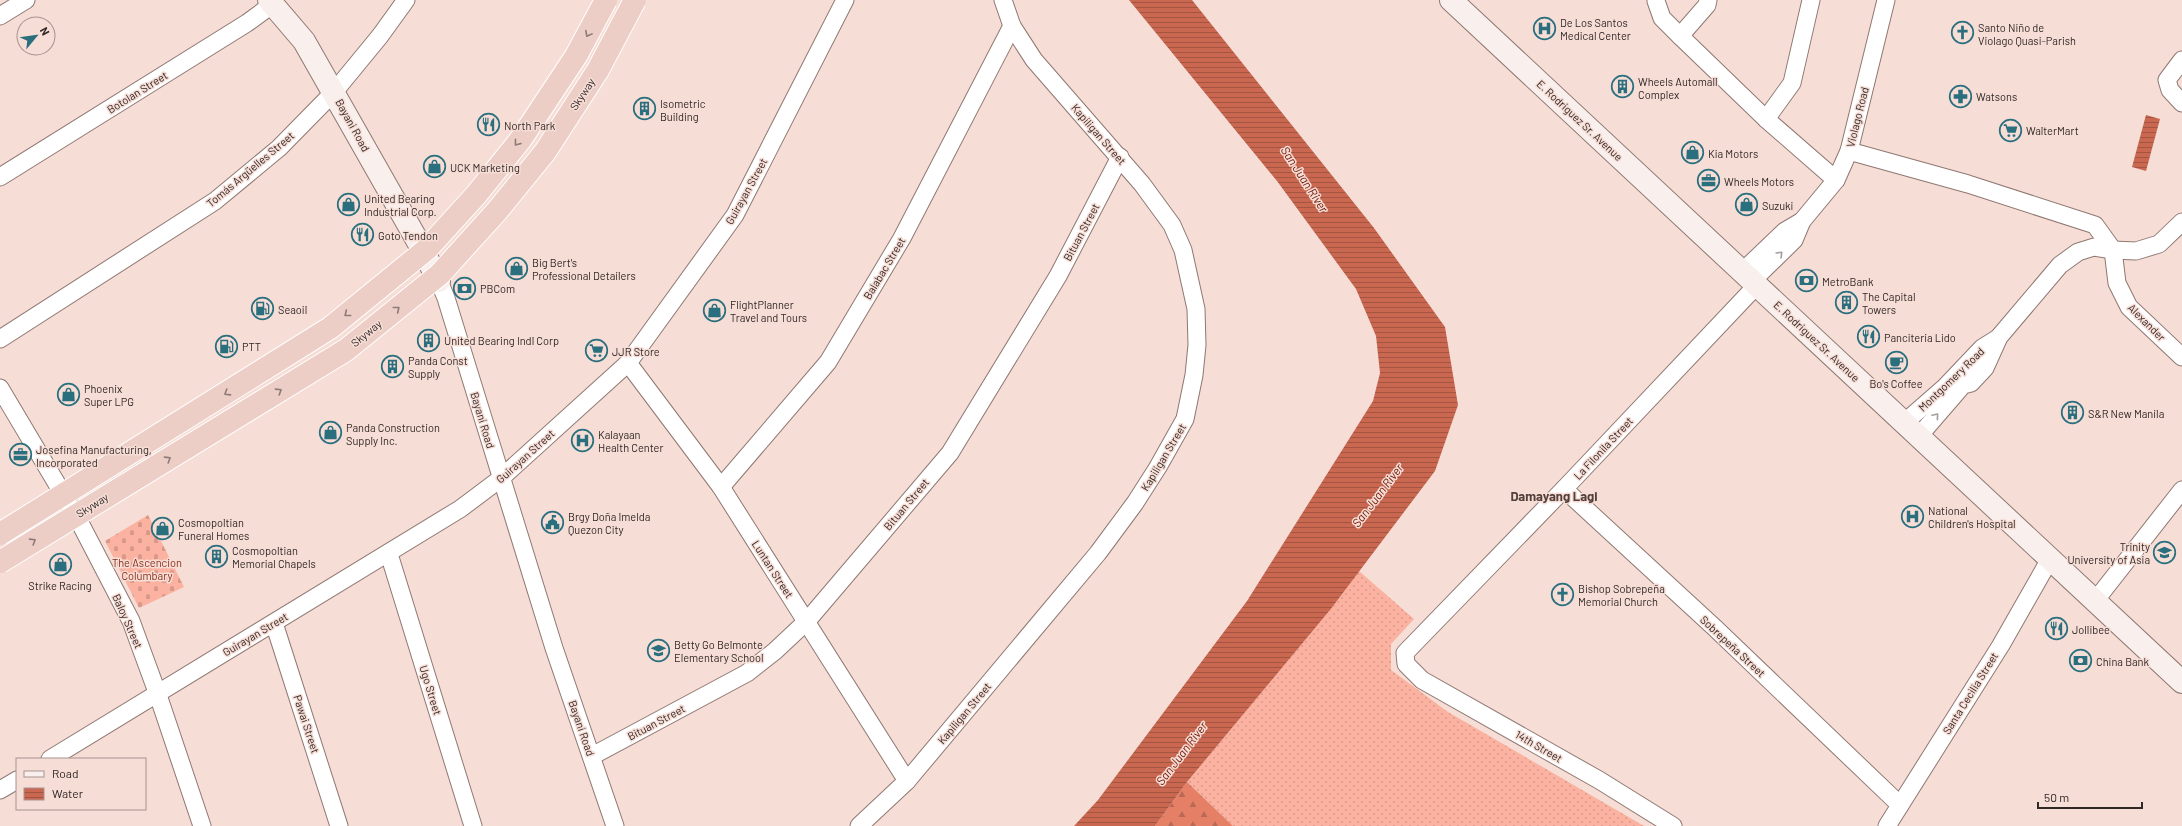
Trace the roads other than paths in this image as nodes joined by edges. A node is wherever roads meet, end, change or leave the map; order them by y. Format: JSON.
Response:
{"nodes":[{"id":1,"x":26,"y":0,"type":"edge"},
{"id":2,"x":406,"y":0,"type":"edge"},
{"id":3,"x":606,"y":0,"type":"edge"},
{"id":4,"x":635,"y":0,"type":"edge"},
{"id":5,"x":846,"y":0,"type":"edge"},
{"id":6,"x":1003,"y":0,"type":"edge"},
{"id":7,"x":1451,"y":0,"type":"edge"},
{"id":8,"x":1708,"y":0,"type":"edge"},
{"id":9,"x":1811,"y":0,"type":"edge"},
{"id":10,"x":1886,"y":0,"type":"edge"},
{"id":11,"x":1656,"y":1,"type":"dead end"},
{"id":12,"x":271,"y":2,"type":"edge"},
{"id":13,"x":0,"y":16,"type":"edge"},
{"id":14,"x":1012,"y":26,"type":"junction"},
{"id":15,"x":1680,"y":36,"type":"junction"},
{"id":16,"x":2182,"y":60,"type":"edge"},
{"id":17,"x":334,"y":92,"type":"junction"},
{"id":18,"x":2182,"y":103,"type":"edge"},
{"id":19,"x":1766,"y":119,"type":"junction"},
{"id":20,"x":1849,"y":151,"type":"junction"},
{"id":21,"x":1120,"y":157,"type":"junction"},
{"id":22,"x":0,"y":177,"type":"edge"},
{"id":23,"x":1836,"y":180,"type":"junction"},
{"id":24,"x":2182,"y":222,"type":"edge"},
{"id":25,"x":2113,"y":250,"type":"junction"},
{"id":26,"x":1751,"y":279,"type":"junction"},
{"id":27,"x":439,"y":281,"type":"joint"},
{"id":28,"x":0,"y":339,"type":"edge"},
{"id":29,"x":2182,"y":356,"type":"edge"},
{"id":30,"x":628,"y":363,"type":"junction"},
{"id":31,"x":0,"y":388,"type":"edge"},
{"id":32,"x":1912,"y":430,"type":"junction"},
{"id":33,"x":500,"y":479,"type":"junction"},
{"id":34,"x":721,"y":487,"type":"junction"},
{"id":35,"x":1564,"y":489,"type":"junction"},
{"id":36,"x":2182,"y":490,"type":"edge"},
{"id":37,"x":0,"y":534,"type":"edge"},
{"id":38,"x":389,"y":554,"type":"junction"},
{"id":39,"x":2050,"y":558,"type":"junction"},
{"id":40,"x":0,"y":562,"type":"edge"},
{"id":41,"x":2095,"y":601,"type":"junction"},
{"id":42,"x":806,"y":621,"type":"junction"},
{"id":43,"x":274,"y":623,"type":"junction"},
{"id":44,"x":1406,"y":664,"type":"joint"},
{"id":45,"x":2182,"y":682,"type":"edge"},
{"id":46,"x":158,"y":692,"type":"junction"},
{"id":47,"x":592,"y":756,"type":"junction"},
{"id":48,"x":52,"y":758,"type":"edge"},
{"id":49,"x":16,"y":781,"type":"edge"},
{"id":50,"x":907,"y":781,"type":"junction"},
{"id":51,"x":0,"y":790,"type":"edge"},
{"id":52,"x":1900,"y":805,"type":"junction"},
{"id":53,"x":202,"y":826,"type":"edge"},
{"id":54,"x":339,"y":826,"type":"edge"},
{"id":55,"x":473,"y":826,"type":"edge"},
{"id":56,"x":615,"y":826,"type":"edge"},
{"id":57,"x":859,"y":826,"type":"edge"},
{"id":58,"x":1673,"y":826,"type":"edge"},
{"id":59,"x":1887,"y":826,"type":"edge"}],
"edges":[{"from":1,"to":13,"type":"street"},
{"from":2,"to":17,"type":"street","name":"Tomás Argüelles Street"},
{"from":3,"to":37,"type":"highway","one_way":true,"bridge":true},
{"from":40,"to":4,"type":"highway","name":"Skyway","one_way":true,"bridge":true},
{"from":5,"to":30,"type":"street","name":"Guirayan Street"},
{"from":6,"to":14,"type":"street","name":"Kapiligan Street"},
{"from":7,"to":26,"type":"main road","name":"E. Rodriguez Sr. Avenue"},
{"from":8,"to":15,"type":"street"},
{"from":9,"to":19,"type":"street"},
{"from":10,"to":20,"type":"street","name":"Violago Road"},
{"from":11,"to":15,"type":"street"},
{"from":12,"to":17,"type":"main road","name":"Bayani Road"},
{"from":12,"to":22,"type":"street","name":"Botolan Street"},
{"from":14,"to":21,"type":"street","name":"Kapiligan Street"},
{"from":14,"to":34,"type":"street","name":"Balabac Street"},
{"from":15,"to":19,"type":"street"},
{"from":16,"to":18,"type":"street"},
{"from":17,"to":27,"type":"main road","name":"Bayani Road"},
{"from":17,"to":28,"type":"street","name":"Tomás Argüelles Street"},
{"from":19,"to":23,"type":"street"},
{"from":20,"to":23,"type":"street","name":"Violago Road"},
{"from":20,"to":25,"type":"street","name":"Alexander"},
{"from":21,"to":42,"type":"street","name":"Bituan Street"},
{"from":21,"to":50,"type":"street","name":"Kapiligan Street"},
{"from":23,"to":26,"type":"street","name":"Violago Road"},
{"from":24,"to":25,"type":"street","name":"Montgomery Road"},
{"from":25,"to":29,"type":"street","name":"Alexander"},
{"from":25,"to":32,"type":"street","name":"Montgomery Road"},
{"from":26,"to":32,"type":"main road","name":"E. Rodriguez Sr. Avenue"},
{"from":26,"to":35,"type":"street","name":"La Filonila Street"},
{"from":27,"to":33,"type":"street","name":"Bayani Road"},
{"from":30,"to":33,"type":"street","name":"Guirayan Street"},
{"from":30,"to":34,"type":"street","name":"Luntan Street"},
{"from":31,"to":46,"type":"street","name":"Baloy Street"},
{"from":32,"to":39,"type":"main road","name":"E. Rodriguez Sr. Avenue"},
{"from":33,"to":38,"type":"street","name":"Guirayan Street"},
{"from":33,"to":47,"type":"street","name":"Bayani Road"},
{"from":34,"to":42,"type":"street","name":"Luntan Street"},
{"from":35,"to":44,"type":"street","name":"La Filonila Street"},
{"from":35,"to":52,"type":"street","name":"Sobrepeña Street"},
{"from":36,"to":41,"type":"street"},
{"from":38,"to":43,"type":"street","name":"Guirayan Street"},
{"from":38,"to":55,"type":"street","name":"Ugo Street"},
{"from":39,"to":41,"type":"main road","name":"E. Rodriguez Sr. Avenue"},
{"from":39,"to":52,"type":"street","name":"Santa Cecilia Street"},
{"from":41,"to":45,"type":"main road","name":"E. Rodriguez Sr. Avenue"},
{"from":42,"to":47,"type":"street","name":"Bituan Street"},
{"from":42,"to":50,"type":"street","name":"Luntan Street"},
{"from":43,"to":46,"type":"street","name":"Guirayan Street"},
{"from":43,"to":54,"type":"street","name":"Pawai Street"},
{"from":44,"to":58,"type":"street","name":"14th Street"},
{"from":46,"to":48,"type":"street","name":"Guirayan Street"},
{"from":46,"to":53,"type":"street","name":"Baloy Street"},
{"from":47,"to":56,"type":"street","name":"Bayani Road"},
{"from":49,"to":51,"type":"street"},
{"from":50,"to":57,"type":"street","name":"Kapiligan Street"},
{"from":52,"to":59,"type":"street","name":"Santa Cecilia Street"}]}
